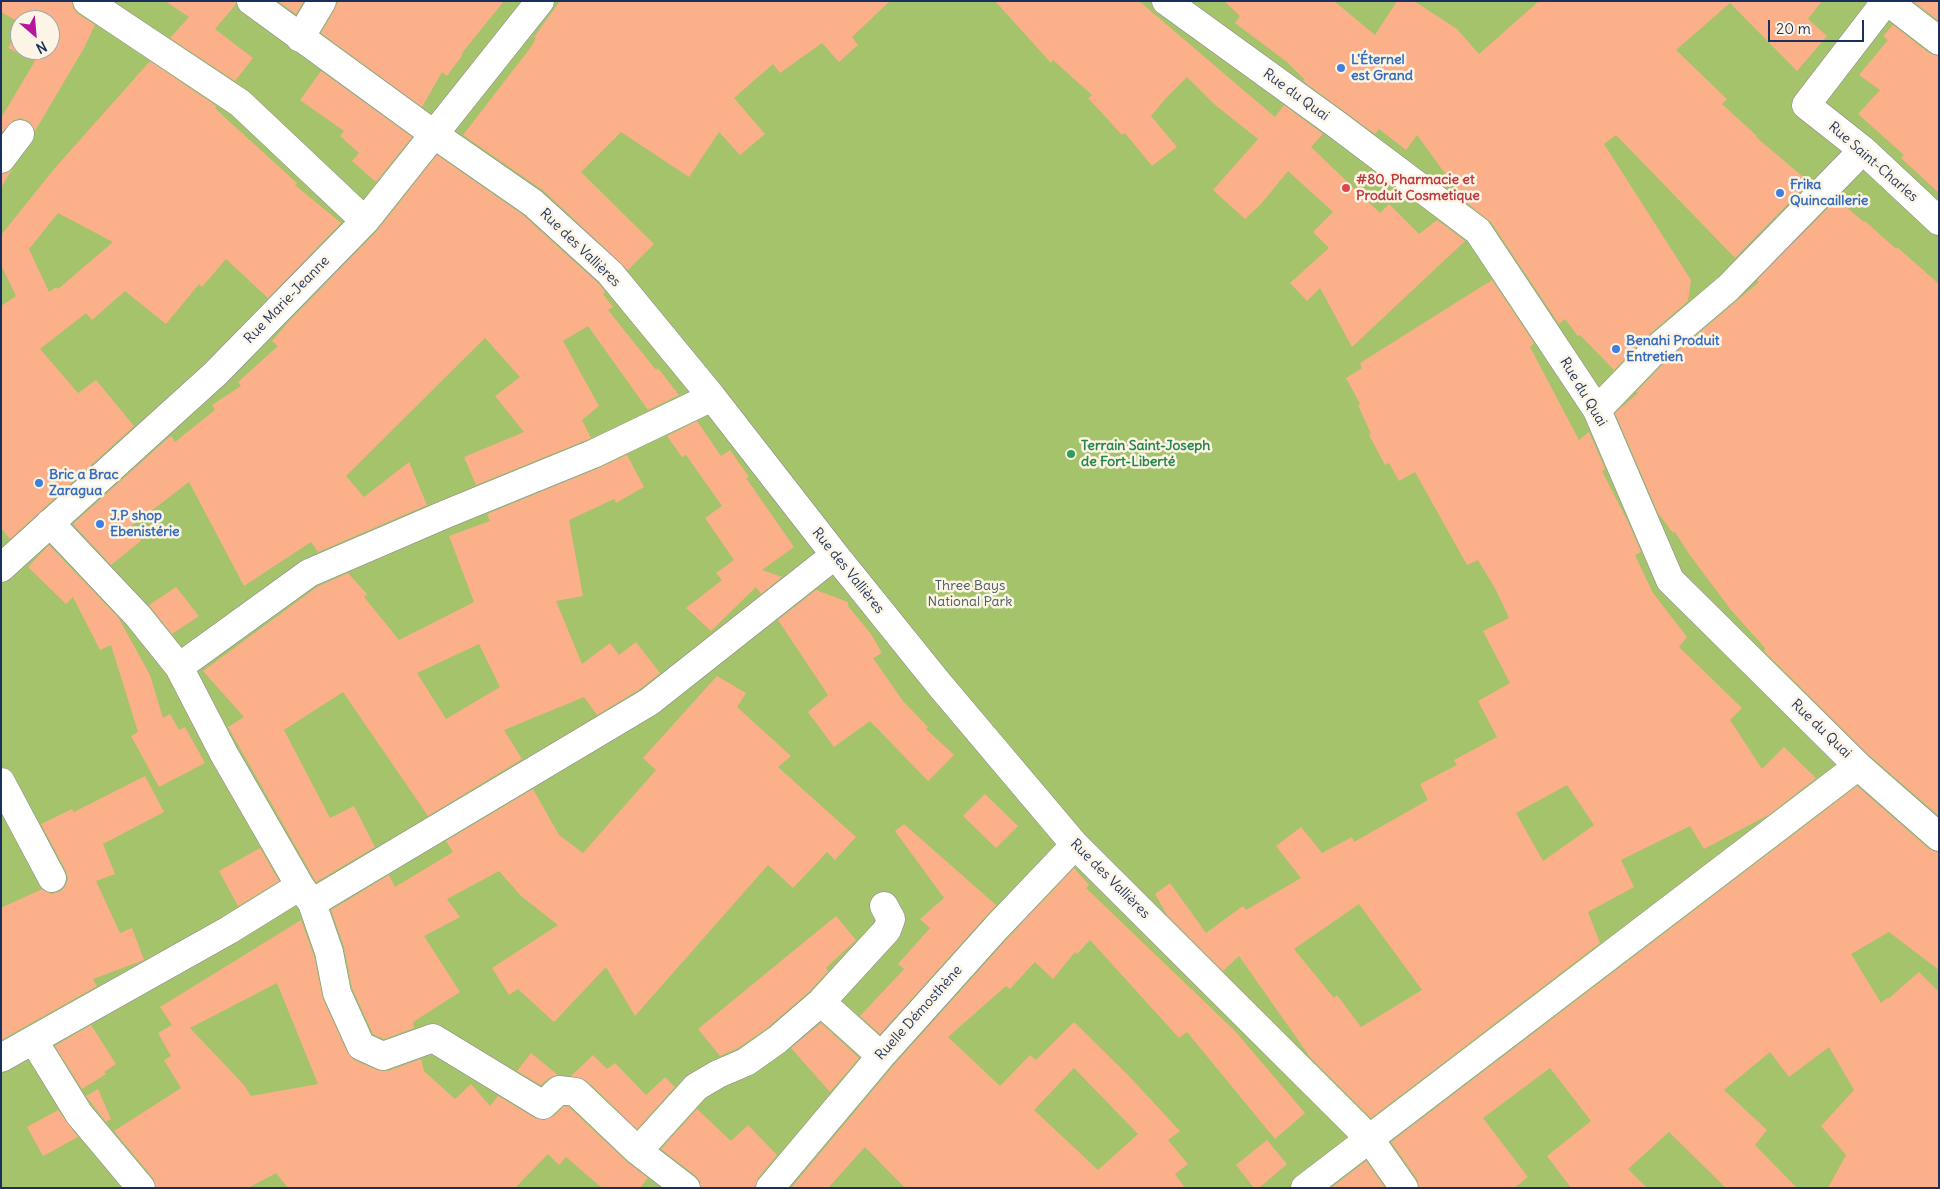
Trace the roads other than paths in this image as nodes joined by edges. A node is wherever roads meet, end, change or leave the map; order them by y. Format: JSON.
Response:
{"nodes":[{"id":1,"x":87,"y":1,"type":"edge"},
{"id":2,"x":252,"y":1,"type":"edge"},
{"id":3,"x":322,"y":1,"type":"edge"},
{"id":4,"x":540,"y":1,"type":"edge"},
{"id":5,"x":1166,"y":1,"type":"edge"},
{"id":6,"x":1887,"y":1,"type":"edge"},
{"id":7,"x":300,"y":38,"type":"junction"},
{"id":8,"x":1939,"y":41,"type":"edge"},
{"id":9,"x":20,"y":134,"type":"dead end"},
{"id":10,"x":435,"y":135,"type":"junction"},
{"id":11,"x":1862,"y":150,"type":"junction"},
{"id":12,"x":1,"y":159,"type":"edge"},
{"id":13,"x":365,"y":221,"type":"junction"},
{"id":14,"x":1939,"y":221,"type":"edge"},
{"id":15,"x":712,"y":397,"type":"junction"},
{"id":16,"x":1597,"y":410,"type":"junction"},
{"id":17,"x":50,"y":522,"type":"junction"},
{"id":18,"x":835,"y":555,"type":"junction"},
{"id":19,"x":1,"y":568,"type":"edge"},
{"id":20,"x":179,"y":667,"type":"junction"},
{"id":21,"x":1858,"y":766,"type":"junction"},
{"id":22,"x":1,"y":782,"type":"edge"},
{"id":23,"x":1939,"y":837,"type":"edge"},
{"id":24,"x":1075,"y":845,"type":"junction"},
{"id":25,"x":52,"y":878,"type":"dead end"},
{"id":26,"x":306,"y":894,"type":"junction"},
{"id":27,"x":884,"y":906,"type":"dead end"},
{"id":28,"x":820,"y":1002,"type":"junction"},
{"id":29,"x":34,"y":1041,"type":"junction"},
{"id":30,"x":881,"y":1056,"type":"junction"},
{"id":31,"x":1,"y":1058,"type":"edge"},
{"id":32,"x":1369,"y":1138,"type":"junction"},
{"id":33,"x":638,"y":1150,"type":"junction"},
{"id":34,"x":141,"y":1188,"type":"edge"},
{"id":35,"x":686,"y":1188,"type":"edge"},
{"id":36,"x":770,"y":1188,"type":"edge"},
{"id":37,"x":1305,"y":1188,"type":"edge"},
{"id":38,"x":1404,"y":1188,"type":"edge"}],
"edges":[{"from":1,"to":13,"type":"street"},
{"from":2,"to":7,"type":"street","name":"Rue des Vallières"},
{"from":3,"to":7,"type":"street"},
{"from":4,"to":10,"type":"street","name":"Rue Marie-Jeanne"},
{"from":5,"to":16,"type":"street","name":"Rue du Quai"},
{"from":6,"to":8,"type":"street"},
{"from":6,"to":11,"type":"street","name":"Rue Saint-Charles"},
{"from":7,"to":10,"type":"street","name":"Rue des Vallières"},
{"from":9,"to":12,"type":"street"},
{"from":10,"to":13,"type":"street","name":"Rue Marie-Jeanne"},
{"from":10,"to":15,"type":"street","name":"Rue des Vallières"},
{"from":11,"to":14,"type":"street","name":"Rue Saint-Charles"},
{"from":11,"to":16,"type":"street"},
{"from":13,"to":17,"type":"street","name":"Rue Marie-Jeanne"},
{"from":15,"to":18,"type":"street","name":"Rue des Vallières"},
{"from":15,"to":20,"type":"street"},
{"from":16,"to":21,"type":"street","name":"Rue du Quai"},
{"from":17,"to":19,"type":"street","name":"Rue Marie-Jeanne"},
{"from":17,"to":20,"type":"street"},
{"from":18,"to":24,"type":"street","name":"Rue des Vallières"},
{"from":18,"to":26,"type":"street"},
{"from":20,"to":26,"type":"street"},
{"from":21,"to":23,"type":"street","name":"Rue du Quai"},
{"from":21,"to":32,"type":"street"},
{"from":22,"to":25,"type":"street"},
{"from":24,"to":30,"type":"street","name":"Ruelle Démosthène"},
{"from":24,"to":32,"type":"street","name":"Rue des Vallières"},
{"from":26,"to":29,"type":"street"},
{"from":26,"to":33,"type":"street"},
{"from":27,"to":28,"type":"street"},
{"from":28,"to":30,"type":"street"},
{"from":28,"to":33,"type":"street"},
{"from":29,"to":31,"type":"street"},
{"from":29,"to":34,"type":"street"},
{"from":30,"to":36,"type":"street","name":"Ruelle Démosthène"},
{"from":32,"to":37,"type":"street"},
{"from":32,"to":38,"type":"street","name":"Rue des Vallières"},
{"from":33,"to":35,"type":"street"}]}
